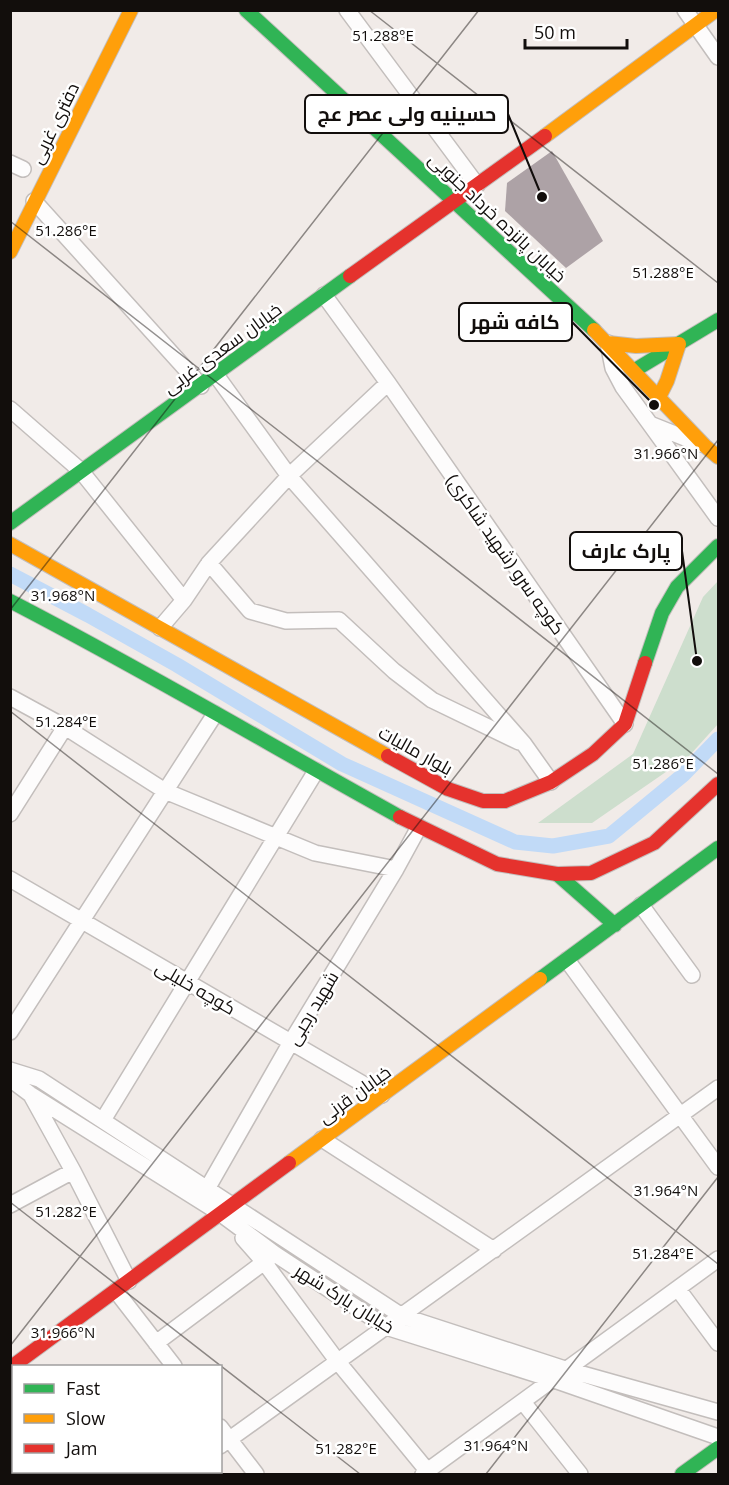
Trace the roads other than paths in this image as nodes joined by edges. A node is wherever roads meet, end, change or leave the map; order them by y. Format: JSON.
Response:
{"nodes":[{"id":1,"x":131,"y":10,"type":"edge"},
{"id":2,"x":246,"y":10,"type":"edge"},
{"id":3,"x":347,"y":10,"type":"edge"},
{"id":4,"x":685,"y":10,"type":"edge"},
{"id":5,"x":716,"y":10,"type":"edge"},
{"id":6,"x":696,"y":25,"type":"junction"},
{"id":7,"x":718,"y":57,"type":"edge"},
{"id":8,"x":479,"y":198,"type":"junction"},
{"id":9,"x":34,"y":201,"type":"junction"},
{"id":10,"x":455,"y":202,"type":"junction"},
{"id":11,"x":14,"y":233,"type":"edge"},
{"id":12,"x":10,"y":252,"type":"edge"},
{"id":13,"x":324,"y":295,"type":"junction"},
{"id":14,"x":718,"y":320,"type":"edge"},
{"id":15,"x":608,"y":343,"type":"junction"},
{"id":16,"x":679,"y":344,"type":"junction"},
{"id":17,"x":635,"y":370,"type":"junction"},
{"id":18,"x":216,"y":375,"type":"junction"},
{"id":19,"x":388,"y":383,"type":"junction"},
{"id":20,"x":201,"y":386,"type":"junction"},
{"id":21,"x":659,"y":397,"type":"junction"},
{"id":22,"x":10,"y":409,"type":"edge"},
{"id":23,"x":650,"y":424,"type":"junction"},
{"id":24,"x":705,"y":446,"type":"junction"},
{"id":25,"x":718,"y":457,"type":"edge"},
{"id":26,"x":81,"y":471,"type":"junction"},
{"id":27,"x":289,"y":476,"type":"junction"},
{"id":28,"x":718,"y":518,"type":"edge"},
{"id":29,"x":10,"y":523,"type":"edge"},
{"id":30,"x":10,"y":544,"type":"edge"},
{"id":31,"x":718,"y":546,"type":"edge"},
{"id":32,"x":209,"y":563,"type":"junction"},
{"id":33,"x":184,"y":600,"type":"junction"},
{"id":34,"x":10,"y":601,"type":"edge"},
{"id":35,"x":160,"y":628,"type":"junction"},
{"id":36,"x":10,"y":697,"type":"edge"},
{"id":37,"x":215,"y":714,"type":"junction"},
{"id":38,"x":625,"y":724,"type":"junction"},
{"id":39,"x":65,"y":728,"type":"junction"},
{"id":40,"x":524,"y":744,"type":"junction"},
{"id":41,"x":316,"y":771,"type":"junction"},
{"id":42,"x":550,"y":782,"type":"junction"},
{"id":43,"x":718,"y":784,"type":"edge"},
{"id":44,"x":165,"y":791,"type":"junction"},
{"id":45,"x":10,"y":814,"type":"edge"},
{"id":46,"x":419,"y":827,"type":"junction"},
{"id":47,"x":276,"y":836,"type":"junction"},
{"id":48,"x":716,"y":854,"type":"edge"},
{"id":49,"x":396,"y":869,"type":"junction"},
{"id":50,"x":557,"y":874,"type":"junction"},
{"id":51,"x":10,"y":879,"type":"edge"},
{"id":52,"x":641,"y":905,"type":"junction"},
{"id":53,"x":82,"y":920,"type":"junction"},
{"id":54,"x":615,"y":924,"type":"junction"},
{"id":55,"x":567,"y":960,"type":"junction"},
{"id":56,"x":692,"y":975,"type":"dead end"},
{"id":57,"x":188,"y":981,"type":"junction"},
{"id":58,"x":10,"y":1032,"type":"edge"},
{"id":59,"x":291,"y":1042,"type":"junction"},
{"id":60,"x":10,"y":1070,"type":"edge"},
{"id":61,"x":10,"y":1079,"type":"edge"},
{"id":62,"x":718,"y":1088,"type":"edge"},
{"id":63,"x":30,"y":1094,"type":"junction"},
{"id":64,"x":382,"y":1095,"type":"junction"},
{"id":65,"x":681,"y":1116,"type":"junction"},
{"id":66,"x":103,"y":1120,"type":"junction"},
{"id":67,"x":322,"y":1139,"type":"junction"},
{"id":68,"x":718,"y":1167,"type":"edge"},
{"id":69,"x":73,"y":1171,"type":"junction"},
{"id":70,"x":207,"y":1189,"type":"junction"},
{"id":71,"x":10,"y":1205,"type":"edge"},
{"id":72,"x":226,"y":1210,"type":"junction"},
{"id":73,"x":494,"y":1250,"type":"junction"},
{"id":74,"x":270,"y":1258,"type":"junction"},
{"id":75,"x":718,"y":1259,"type":"edge"},
{"id":76,"x":129,"y":1281,"type":"junction"},
{"id":77,"x":678,"y":1289,"type":"junction"},
{"id":78,"x":116,"y":1291,"type":"junction"},
{"id":79,"x":402,"y":1317,"type":"junction"},
{"id":80,"x":386,"y":1327,"type":"junction"},
{"id":81,"x":156,"y":1343,"type":"junction"},
{"id":82,"x":718,"y":1343,"type":"edge"},
{"id":83,"x":338,"y":1362,"type":"junction"},
{"id":84,"x":14,"y":1365,"type":"edge"},
{"id":85,"x":173,"y":1365,"type":"edge"},
{"id":86,"x":568,"y":1370,"type":"junction"},
{"id":87,"x":554,"y":1380,"type":"junction"},
{"id":88,"x":524,"y":1402,"type":"junction"},
{"id":89,"x":718,"y":1412,"type":"edge"},
{"id":90,"x":718,"y":1437,"type":"edge"},
{"id":91,"x":224,"y":1438,"type":"edge"},
{"id":92,"x":718,"y":1448,"type":"edge"},
{"id":93,"x":427,"y":1473,"type":"edge"},
{"id":94,"x":256,"y":1474,"type":"edge"},
{"id":95,"x":580,"y":1474,"type":"edge"},
{"id":96,"x":682,"y":1474,"type":"edge"}],
"edges":[{"from":1,"to":9,"type":"street","name":"دفتری غربی"},
{"from":2,"to":10,"type":"street","name":"خیابان پانزده خرداد جنوبی"},
{"from":3,"to":8,"type":"street"},
{"from":4,"to":6,"type":"street"},
{"from":5,"to":6,"type":"street","name":"خیابان سعدی غربی"},
{"from":6,"to":7,"type":"street"},
{"from":6,"to":8,"type":"street","name":"خیابان سعدی غربی"},
{"from":8,"to":10,"type":"street","name":"خیابان سعدی غربی"},
{"from":8,"to":10,"type":"street","name":"خیابان پانزده خرداد جنوبی"},
{"from":8,"to":15,"type":"street","name":"خیابان پانزده خرداد جنوبی"},
{"from":9,"to":11,"type":"street","name":"دفتری غربی"},
{"from":9,"to":20,"type":"street"},
{"from":10,"to":13,"type":"street","name":"خیابان سعدی غربی"},
{"from":11,"to":12,"type":"street","name":"دفتری غربی"},
{"from":13,"to":18,"type":"street","name":"خیابان سعدی غربی"},
{"from":13,"to":19,"type":"street","name":"کوچه سرو (شهید شاکری)"},
{"from":14,"to":16,"type":"street"},
{"from":15,"to":16,"type":"street"},
{"from":15,"to":17,"type":"street","name":"خیابان پانزده خرداد جنوبی"},
{"from":15,"to":23,"type":"street"},
{"from":16,"to":17,"type":"street"},
{"from":16,"to":21,"type":"street"},
{"from":17,"to":21,"type":"street","name":"خیابان پانزده خرداد جنوبی"},
{"from":18,"to":20,"type":"street","name":"خیابان سعدی غربی"},
{"from":18,"to":27,"type":"street"},
{"from":19,"to":27,"type":"street"},
{"from":19,"to":38,"type":"street","name":"کوچه سرو (شهید شاکری)"},
{"from":20,"to":26,"type":"street","name":"خیابان سعدی غربی"},
{"from":21,"to":24,"type":"street","name":"خیابان پانزده خرداد جنوبی"},
{"from":22,"to":26,"type":"street"},
{"from":23,"to":24,"type":"street"},
{"from":23,"to":28,"type":"street"},
{"from":24,"to":25,"type":"street","name":"خیابان پانزده خرداد جنوبی"},
{"from":26,"to":29,"type":"street","name":"خیابان سعدی غربی"},
{"from":26,"to":33,"type":"street"},
{"from":27,"to":32,"type":"street"},
{"from":27,"to":40,"type":"street"},
{"from":30,"to":35,"type":"street","name":"بلوار مالیات"},
{"from":31,"to":38,"type":"street","name":"بلوار مالیات"},
{"from":32,"to":33,"type":"street"},
{"from":32,"to":40,"type":"street"},
{"from":33,"to":35,"type":"street"},
{"from":34,"to":37,"type":"street"},
{"from":35,"to":42,"type":"street","name":"بلوار مالیات"},
{"from":36,"to":39,"type":"street"},
{"from":37,"to":41,"type":"street"},
{"from":37,"to":44,"type":"street"},
{"from":38,"to":42,"type":"street","name":"بلوار مالیات"},
{"from":39,"to":44,"type":"street"},
{"from":39,"to":45,"type":"street"},
{"from":40,"to":42,"type":"street"},
{"from":41,"to":46,"type":"street"},
{"from":41,"to":47,"type":"street"},
{"from":43,"to":50,"type":"street"},
{"from":44,"to":47,"type":"street"},
{"from":44,"to":53,"type":"street"},
{"from":46,"to":49,"type":"street","name":"شهید رجبی"},
{"from":46,"to":50,"type":"street"},
{"from":47,"to":49,"type":"street"},
{"from":47,"to":57,"type":"street"},
{"from":48,"to":52,"type":"street","name":"خیابان قرنی"},
{"from":49,"to":59,"type":"street","name":"شهید رجبی"},
{"from":50,"to":54,"type":"street"},
{"from":51,"to":53,"type":"street","name":"کوچه خلیلی"},
{"from":52,"to":54,"type":"street","name":"خیابان قرنی"},
{"from":52,"to":56,"type":"street"},
{"from":53,"to":57,"type":"street","name":"کوچه خلیلی"},
{"from":53,"to":58,"type":"street"},
{"from":54,"to":55,"type":"street","name":"خیابان قرنی"},
{"from":55,"to":64,"type":"street","name":"خیابان قرنی"},
{"from":55,"to":65,"type":"street"},
{"from":57,"to":59,"type":"street","name":"کوچه خلیلی"},
{"from":57,"to":66,"type":"street"},
{"from":59,"to":64,"type":"street","name":"کوچه خلیلی"},
{"from":59,"to":70,"type":"street","name":"شهید رجبی"},
{"from":60,"to":66,"type":"street","name":"خیابان پارک شهر"},
{"from":61,"to":63,"type":"street","name":"خیابان پارک شهر"},
{"from":62,"to":65,"type":"street"},
{"from":63,"to":69,"type":"street"},
{"from":63,"to":72,"type":"street","name":"خیابان پارک شهر"},
{"from":64,"to":67,"type":"street","name":"خیابان قرنی"},
{"from":65,"to":68,"type":"street"},
{"from":65,"to":73,"type":"street"},
{"from":66,"to":70,"type":"street","name":"خیابان پارک شهر"},
{"from":67,"to":72,"type":"street","name":"خیابان قرنی"},
{"from":67,"to":73,"type":"street"},
{"from":69,"to":71,"type":"street"},
{"from":69,"to":76,"type":"street"},
{"from":70,"to":72,"type":"street","name":"خیابان پارک شهر"},
{"from":72,"to":74,"type":"street"},
{"from":72,"to":76,"type":"street","name":"خیابان قرنی"},
{"from":72,"to":79,"type":"street","name":"خیابان پارک شهر"},
{"from":73,"to":79,"type":"street"},
{"from":74,"to":80,"type":"street","name":"خیابان پارک شهر"},
{"from":74,"to":81,"type":"street"},
{"from":74,"to":83,"type":"street"},
{"from":75,"to":77,"type":"street"},
{"from":76,"to":78,"type":"street","name":"خیابان قرنی"},
{"from":77,"to":82,"type":"street"},
{"from":77,"to":86,"type":"street"},
{"from":78,"to":81,"type":"street"},
{"from":78,"to":84,"type":"street","name":"خیابان قرنی"},
{"from":79,"to":80,"type":"street"},
{"from":79,"to":86,"type":"street","name":"خیابان پارک شهر"},
{"from":80,"to":83,"type":"street"},
{"from":80,"to":87,"type":"street","name":"خیابان پارک شهر"},
{"from":81,"to":85,"type":"street"},
{"from":83,"to":91,"type":"street"},
{"from":83,"to":93,"type":"street"},
{"from":86,"to":87,"type":"street"},
{"from":86,"to":89,"type":"street","name":"خیابان پارک شهر"},
{"from":87,"to":88,"type":"street"},
{"from":87,"to":90,"type":"street","name":"خیابان پارک شهر"},
{"from":88,"to":93,"type":"street"},
{"from":88,"to":95,"type":"street"},
{"from":91,"to":94,"type":"street"},
{"from":92,"to":96,"type":"street"}]}
